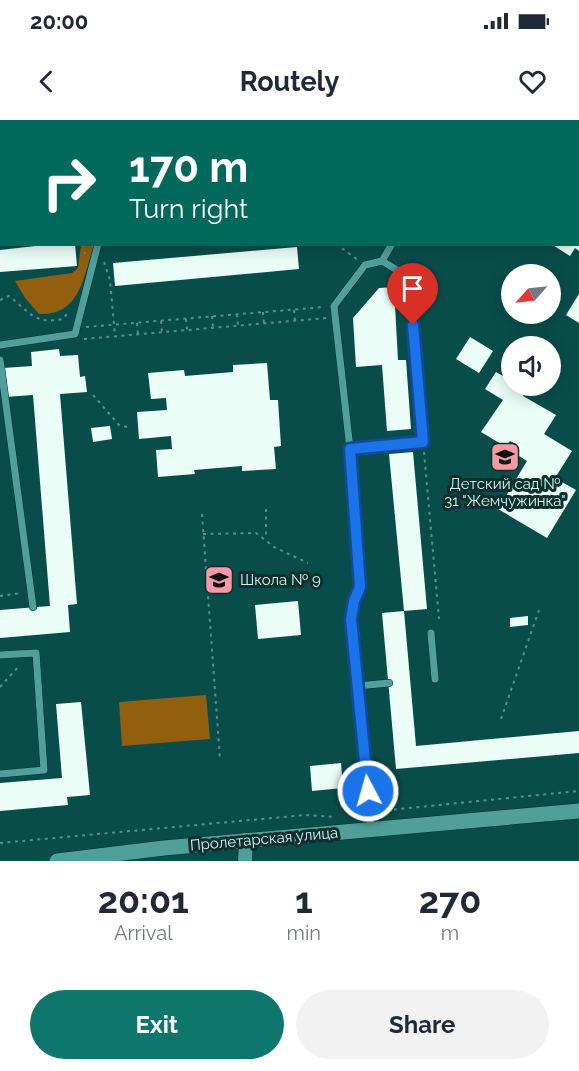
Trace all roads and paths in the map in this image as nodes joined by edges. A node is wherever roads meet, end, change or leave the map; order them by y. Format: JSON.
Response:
{"nodes":[{"id":1,"x":97,"y":246,"type":"edge"},
{"id":2,"x":339,"y":246,"type":"edge"},
{"id":3,"x":391,"y":246,"type":"edge"},
{"id":4,"x":95,"y":254,"type":"junction"},
{"id":5,"x":382,"y":261,"type":"junction"},
{"id":6,"x":365,"y":265,"type":"junction"},
{"id":7,"x":0,"y":300,"type":"edge"},
{"id":8,"x":314,"y":308,"type":"dead end"},
{"id":9,"x":294,"y":310,"type":"junction"},
{"id":10,"x":263,"y":312,"type":"junction"},
{"id":11,"x":68,"y":314,"type":"dead end"},
{"id":12,"x":237,"y":314,"type":"junction"},
{"id":13,"x":212,"y":316,"type":"junction"},
{"id":14,"x":186,"y":319,"type":"junction"},
{"id":15,"x":316,"y":319,"type":"dead end"},
{"id":16,"x":63,"y":320,"type":"junction"},
{"id":17,"x":161,"y":321,"type":"junction"},
{"id":18,"x":295,"y":321,"type":"junction"},
{"id":19,"x":137,"y":323,"type":"junction"},
{"id":20,"x":264,"y":324,"type":"junction"},
{"id":21,"x":115,"y":325,"type":"junction"},
{"id":22,"x":238,"y":326,"type":"junction"},
{"id":23,"x":75,"y":328,"type":"junction"},
{"id":24,"x":213,"y":328,"type":"junction"},
{"id":25,"x":187,"y":330,"type":"junction"},
{"id":26,"x":162,"y":332,"type":"junction"},
{"id":27,"x":138,"y":334,"type":"junction"},
{"id":28,"x":115,"y":336,"type":"junction"},
{"id":29,"x":81,"y":339,"type":"dead end"},
{"id":30,"x":0,"y":345,"type":"edge"},
{"id":31,"x":0,"y":360,"type":"edge"},
{"id":32,"x":93,"y":395,"type":"dead end"},
{"id":33,"x":127,"y":427,"type":"dead end"},
{"id":34,"x":423,"y":442,"type":"junction"},
{"id":35,"x":350,"y":449,"type":"junction"},
{"id":36,"x":266,"y":508,"type":"dead end"},
{"id":37,"x":202,"y":514,"type":"dead end"},
{"id":38,"x":203,"y":534,"type":"junction"},
{"id":39,"x":266,"y":539,"type":"junction"},
{"id":40,"x":308,"y":563,"type":"dead end"},
{"id":41,"x":33,"y":592,"type":"junction"},
{"id":42,"x":0,"y":596,"type":"edge"},
{"id":43,"x":33,"y":607,"type":"dead end"},
{"id":44,"x":539,"y":610,"type":"dead end"},
{"id":45,"x":439,"y":619,"type":"dead end"},
{"id":46,"x":431,"y":633,"type":"dead end"},
{"id":47,"x":31,"y":653,"type":"junction"},
{"id":48,"x":0,"y":655,"type":"edge"},
{"id":49,"x":435,"y":680,"type":"dead end"},
{"id":50,"x":389,"y":683,"type":"dead end"},
{"id":51,"x":357,"y":686,"type":"junction"},
{"id":52,"x":0,"y":687,"type":"edge"},
{"id":53,"x":501,"y":719,"type":"dead end"},
{"id":54,"x":220,"y":759,"type":"dead end"},
{"id":55,"x":0,"y":774,"type":"edge"},
{"id":56,"x":579,"y":791,"type":"edge"},
{"id":57,"x":579,"y":811,"type":"edge"},
{"id":58,"x":370,"y":812,"type":"junction"},
{"id":59,"x":338,"y":818,"type":"dead end"},
{"id":60,"x":371,"y":829,"type":"junction"},
{"id":61,"x":246,"y":840,"type":"junction"},
{"id":62,"x":0,"y":843,"type":"edge"},
{"id":63,"x":57,"y":861,"type":"edge"},
{"id":64,"x":245,"y":861,"type":"edge"}],
"edges":[{"from":1,"to":4,"type":"lane"},
{"from":2,"to":6,"type":"path"},
{"from":3,"to":5,"type":"lane"},
{"from":4,"to":21,"type":"path"},
{"from":4,"to":23,"type":"lane"},
{"from":5,"to":6,"type":"lane"},
{"from":5,"to":34,"type":"lane"},
{"from":6,"to":35,"type":"lane"},
{"from":7,"to":16,"type":"path"},
{"from":8,"to":9,"type":"path"},
{"from":9,"to":10,"type":"path"},
{"from":9,"to":18,"type":"path"},
{"from":10,"to":12,"type":"path"},
{"from":10,"to":20,"type":"path"},
{"from":11,"to":16,"type":"path"},
{"from":12,"to":13,"type":"path"},
{"from":12,"to":22,"type":"path"},
{"from":13,"to":14,"type":"path"},
{"from":13,"to":24,"type":"path"},
{"from":14,"to":17,"type":"path"},
{"from":14,"to":25,"type":"path"},
{"from":15,"to":18,"type":"path"},
{"from":16,"to":23,"type":"path"},
{"from":17,"to":19,"type":"path"},
{"from":17,"to":26,"type":"path"},
{"from":18,"to":20,"type":"path"},
{"from":19,"to":21,"type":"path"},
{"from":19,"to":27,"type":"path"},
{"from":20,"to":22,"type":"path"},
{"from":21,"to":23,"type":"path"},
{"from":21,"to":28,"type":"path"},
{"from":22,"to":24,"type":"path"},
{"from":23,"to":30,"type":"lane"},
{"from":24,"to":25,"type":"path"},
{"from":25,"to":26,"type":"path"},
{"from":26,"to":27,"type":"path"},
{"from":27,"to":28,"type":"path"},
{"from":28,"to":29,"type":"path"},
{"from":31,"to":41,"type":"lane"},
{"from":32,"to":33,"type":"path"},
{"from":34,"to":35,"type":"lane"},
{"from":34,"to":45,"type":"path"},
{"from":35,"to":51,"type":"lane"},
{"from":36,"to":39,"type":"path"},
{"from":37,"to":38,"type":"path"},
{"from":38,"to":39,"type":"path"},
{"from":38,"to":54,"type":"path"},
{"from":39,"to":40,"type":"path"},
{"from":41,"to":42,"type":"path"},
{"from":41,"to":43,"type":"lane"},
{"from":44,"to":53,"type":"path"},
{"from":46,"to":49,"type":"lane"},
{"from":47,"to":48,"type":"lane"},
{"from":47,"to":52,"type":"path"},
{"from":47,"to":55,"type":"lane"},
{"from":50,"to":51,"type":"lane"},
{"from":51,"to":58,"type":"lane"},
{"from":56,"to":58,"type":"path"},
{"from":57,"to":60,"type":"street","name":"Пролетарская улица"},
{"from":58,"to":60,"type":"lane"},
{"from":59,"to":62,"type":"path"},
{"from":60,"to":61,"type":"street","name":"Пролетарская улица"},
{"from":61,"to":63,"type":"street","name":"Пролетарская улица"},
{"from":61,"to":64,"type":"street"}]}
